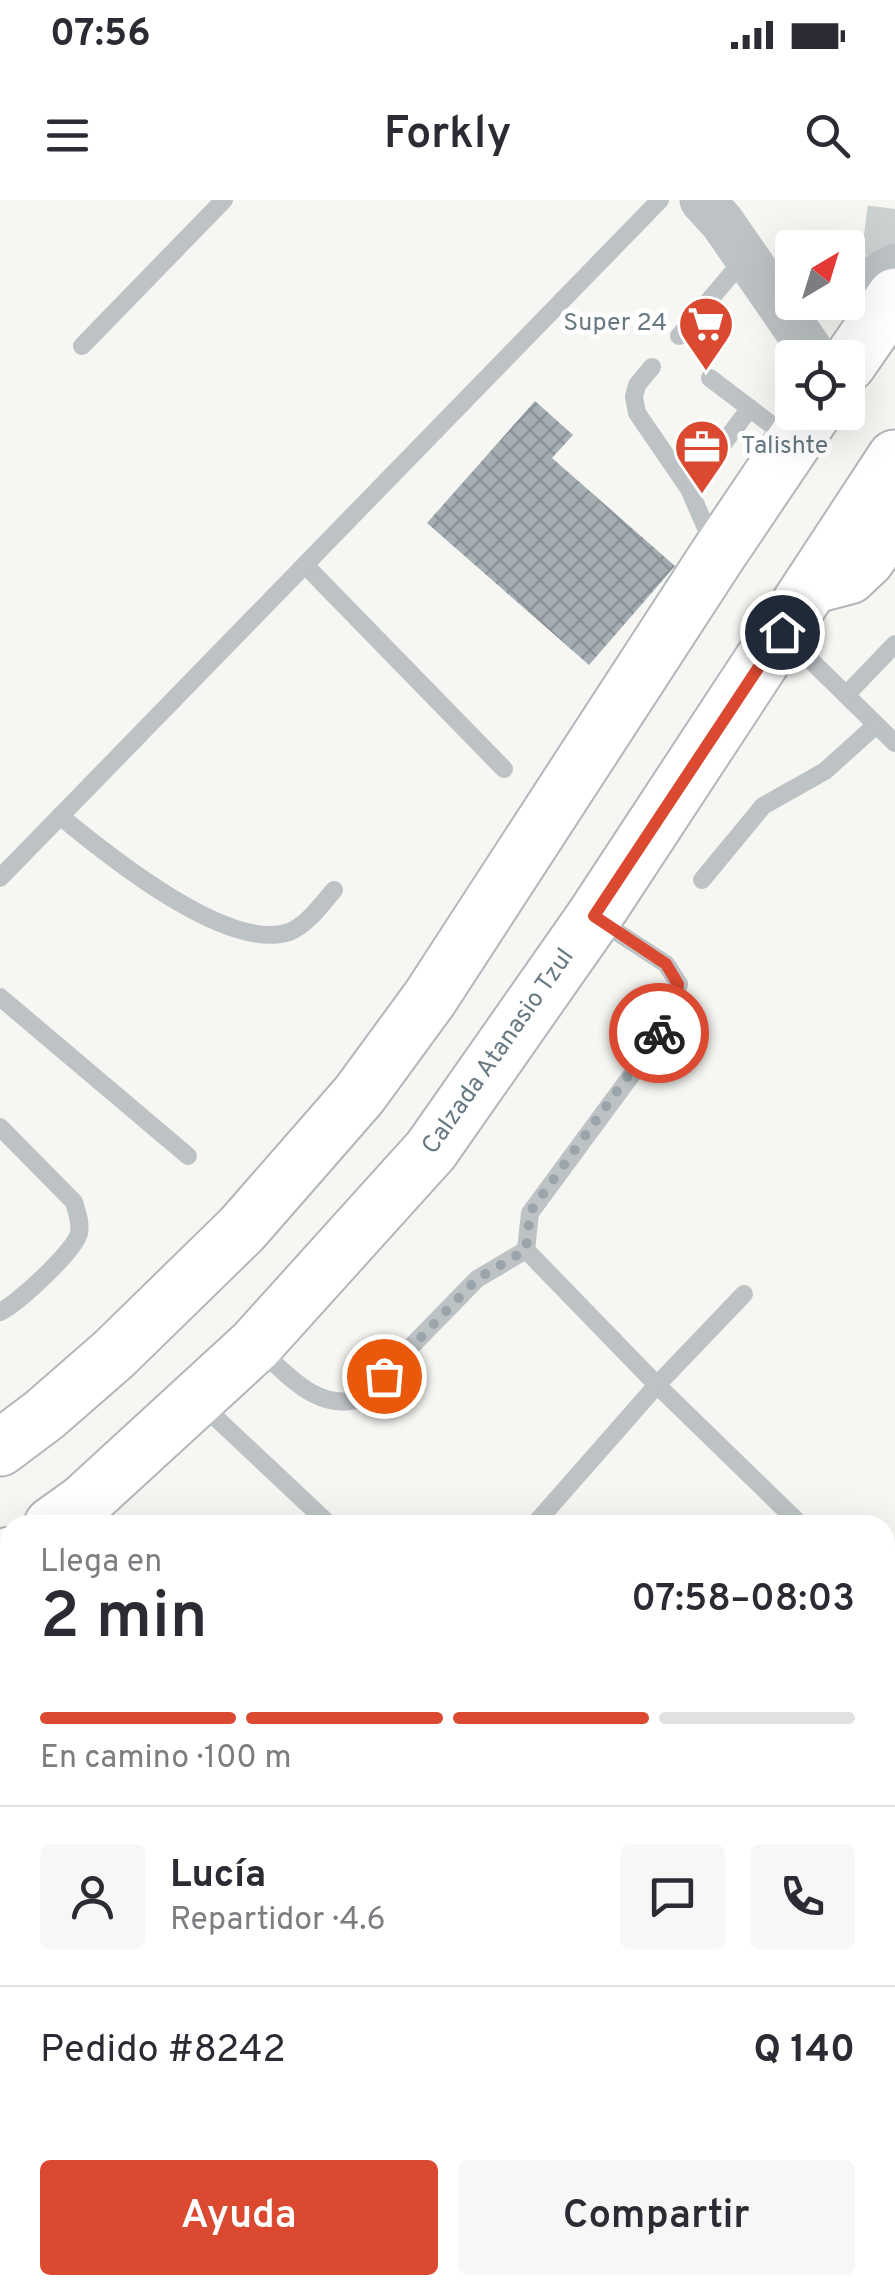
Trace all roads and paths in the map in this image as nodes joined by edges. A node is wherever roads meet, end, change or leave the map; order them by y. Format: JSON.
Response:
{"nodes":[{"id":1,"x":224,"y":200,"type":"edge"},
{"id":2,"x":660,"y":200,"type":"edge"},
{"id":3,"x":723,"y":227,"type":"edge"},
{"id":4,"x":775,"y":258,"type":"edge"},
{"id":5,"x":895,"y":266,"type":"edge"},
{"id":6,"x":865,"y":280,"type":"edge"},
{"id":7,"x":895,"y":296,"type":"edge"},
{"id":8,"x":679,"y":336,"type":"dead end"},
{"id":9,"x":803,"y":340,"type":"edge"},
{"id":10,"x":865,"y":340,"type":"edge"},
{"id":11,"x":82,"y":346,"type":"dead end"},
{"id":12,"x":652,"y":367,"type":"dead end"},
{"id":13,"x":710,"y":378,"type":"dead end"},
{"id":14,"x":750,"y":408,"type":"junction"},
{"id":15,"x":775,"y":417,"type":"edge"},
{"id":16,"x":803,"y":430,"type":"edge"},
{"id":17,"x":895,"y":458,"type":"edge"},
{"id":18,"x":689,"y":489,"type":"junction"},
{"id":19,"x":895,"y":518,"type":"edge"},
{"id":20,"x":717,"y":556,"type":"junction"},
{"id":21,"x":306,"y":565,"type":"junction"},
{"id":22,"x":811,"y":586,"type":"junction"},
{"id":23,"x":782,"y":632,"type":"junction"},
{"id":24,"x":895,"y":644,"type":"edge"},
{"id":25,"x":846,"y":695,"type":"junction"},
{"id":26,"x":876,"y":724,"type":"junction"},
{"id":27,"x":895,"y":744,"type":"edge"},
{"id":28,"x":504,"y":769,"type":"dead end"},
{"id":29,"x":60,"y":816,"type":"junction"},
{"id":30,"x":0,"y":878,"type":"edge"},
{"id":31,"x":702,"y":880,"type":"dead end"},
{"id":32,"x":334,"y":890,"type":"dead end"},
{"id":33,"x":594,"y":916,"type":"junction"},
{"id":34,"x":0,"y":997,"type":"edge"},
{"id":35,"x":0,"y":1127,"type":"edge"},
{"id":36,"x":188,"y":1156,"type":"dead end"},
{"id":37,"x":526,"y":1250,"type":"junction"},
{"id":38,"x":744,"y":1294,"type":"dead end"},
{"id":39,"x":0,"y":1312,"type":"edge"},
{"id":40,"x":255,"y":1346,"type":"junction"},
{"id":41,"x":657,"y":1386,"type":"junction"},
{"id":42,"x":198,"y":1400,"type":"junction"},
{"id":43,"x":0,"y":1448,"type":"edge"},
{"id":44,"x":66,"y":1515,"type":"edge"},
{"id":45,"x":319,"y":1515,"type":"edge"},
{"id":46,"x":543,"y":1515,"type":"edge"},
{"id":47,"x":791,"y":1515,"type":"edge"}],
"edges":[{"from":1,"to":11,"type":"lane"},
{"from":2,"to":21,"type":"lane"},
{"from":3,"to":4,"type":"street"},
{"from":3,"to":8,"type":"lane"},
{"from":3,"to":9,"type":"street"},
{"from":5,"to":6,"type":"street"},
{"from":7,"to":10,"type":"main road"},
{"from":12,"to":18,"type":"lane"},
{"from":13,"to":14,"type":"lane"},
{"from":14,"to":15,"type":"lane"},
{"from":14,"to":18,"type":"lane"},
{"from":16,"to":20,"type":"main road"},
{"from":17,"to":22,"type":"main road","name":"Calzada Atanasio Tzul"},
{"from":18,"to":20,"type":"lane"},
{"from":19,"to":22,"type":"main road"},
{"from":20,"to":43,"type":"main road"},
{"from":21,"to":28,"type":"lane"},
{"from":21,"to":29,"type":"lane"},
{"from":22,"to":23,"type":"main road","name":"Calzada Atanasio Tzul"},
{"from":23,"to":25,"type":"lane"},
{"from":23,"to":33,"type":"main road","name":"Calzada Atanasio Tzul"},
{"from":24,"to":25,"type":"lane"},
{"from":25,"to":26,"type":"lane"},
{"from":26,"to":27,"type":"lane"},
{"from":26,"to":31,"type":"lane"},
{"from":29,"to":30,"type":"lane"},
{"from":29,"to":32,"type":"lane"},
{"from":33,"to":37,"type":"lane"},
{"from":33,"to":40,"type":"main road","name":"Calzada Atanasio Tzul"},
{"from":34,"to":36,"type":"lane"},
{"from":35,"to":39,"type":"lane"},
{"from":37,"to":40,"type":"lane"},
{"from":37,"to":41,"type":"lane"},
{"from":38,"to":41,"type":"lane"},
{"from":40,"to":42,"type":"main road","name":"Calzada Atanasio Tzul"},
{"from":41,"to":46,"type":"lane"},
{"from":41,"to":47,"type":"lane"},
{"from":42,"to":44,"type":"main road","name":"Calzada Atanasio Tzul"},
{"from":42,"to":45,"type":"lane"}]}
